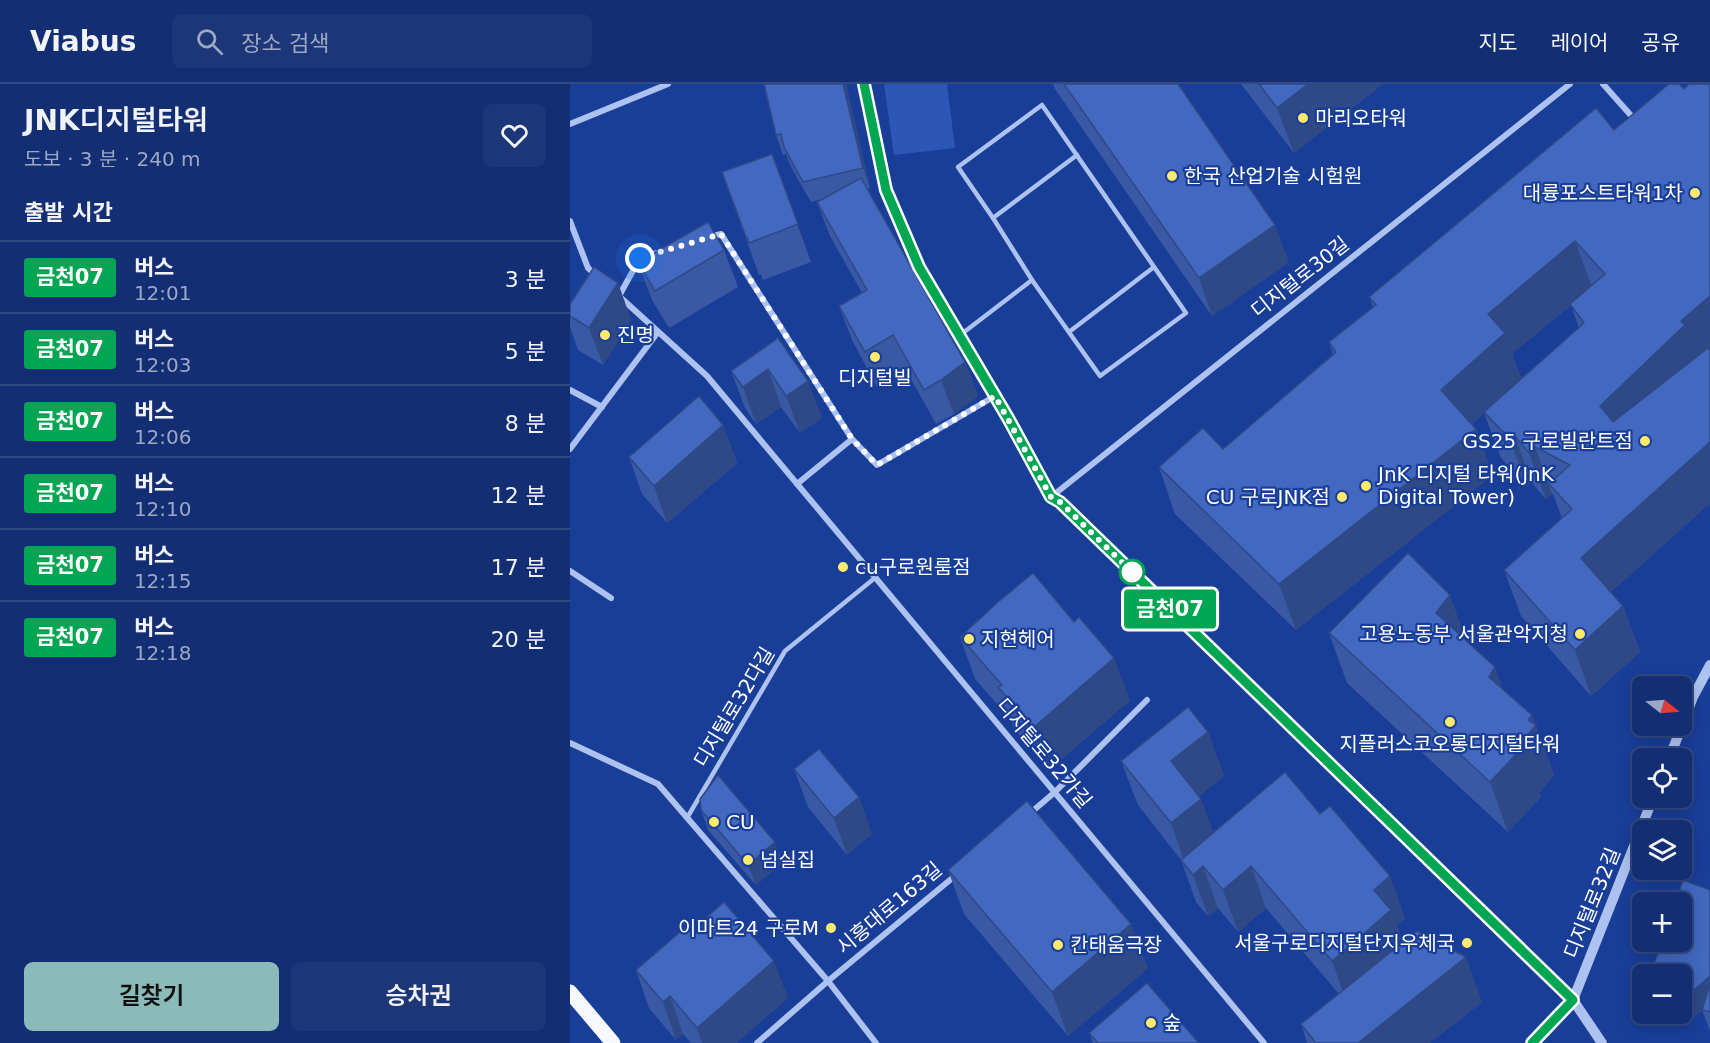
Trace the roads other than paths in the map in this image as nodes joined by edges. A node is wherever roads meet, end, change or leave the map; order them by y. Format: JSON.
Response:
{"nodes":[{"id":1,"x":668,"y":84,"type":"edge"},
{"id":2,"x":864,"y":84,"type":"edge"},
{"id":3,"x":1570,"y":84,"type":"edge"},
{"id":4,"x":1603,"y":84,"type":"edge"},
{"id":5,"x":570,"y":124,"type":"edge"},
{"id":6,"x":1641,"y":127,"type":"edge"},
{"id":7,"x":1077,"y":155,"type":"junction"},
{"id":8,"x":993,"y":218,"type":"junction"},
{"id":9,"x":570,"y":221,"type":"edge"},
{"id":10,"x":701,"y":240,"type":"edge"},
{"id":11,"x":660,"y":252,"type":"edge"},
{"id":12,"x":1154,"y":267,"type":"junction"},
{"id":13,"x":1032,"y":280,"type":"junction"},
{"id":14,"x":603,"y":282,"type":"edge"},
{"id":15,"x":611,"y":289,"type":"edge"},
{"id":16,"x":619,"y":296,"type":"junction"},
{"id":17,"x":658,"y":332,"type":"junction"},
{"id":18,"x":1068,"y":332,"type":"junction"},
{"id":19,"x":960,"y":336,"type":"junction"},
{"id":20,"x":570,"y":390,"type":"edge"},
{"id":21,"x":995,"y":396,"type":"junction"},
{"id":22,"x":602,"y":407,"type":"junction"},
{"id":23,"x":852,"y":439,"type":"junction"},
{"id":24,"x":570,"y":449,"type":"edge"},
{"id":25,"x":797,"y":484,"type":"junction"},
{"id":26,"x":1051,"y":497,"type":"junction"},
{"id":27,"x":570,"y":571,"type":"edge"},
{"id":28,"x":876,"y":577,"type":"junction"},
{"id":29,"x":611,"y":598,"type":"dead end"},
{"id":30,"x":1710,"y":665,"type":"edge"},
{"id":31,"x":1147,"y":700,"type":"dead end"},
{"id":32,"x":570,"y":743,"type":"edge"},
{"id":33,"x":1673,"y":748,"type":"edge"},
{"id":34,"x":1055,"y":792,"type":"junction"},
{"id":35,"x":1649,"y":808,"type":"edge"},
{"id":36,"x":687,"y":818,"type":"junction"},
{"id":37,"x":1019,"y":822,"type":"edge"},
{"id":38,"x":964,"y":868,"type":"edge"},
{"id":39,"x":828,"y":981,"type":"junction"},
{"id":40,"x":570,"y":992,"type":"edge"},
{"id":41,"x":1573,"y":1000,"type":"junction"},
{"id":42,"x":613,"y":1043,"type":"edge"},
{"id":43,"x":757,"y":1043,"type":"edge"},
{"id":44,"x":876,"y":1043,"type":"edge"},
{"id":45,"x":1264,"y":1043,"type":"edge"},
{"id":46,"x":1532,"y":1043,"type":"edge"},
{"id":47,"x":1602,"y":1043,"type":"edge"}],
"edges":[{"from":1,"to":5,"type":"street"},
{"from":2,"to":19,"type":"street"},
{"from":3,"to":26,"type":"street","name":"디지털로30길"},
{"from":4,"to":6,"type":"street"},
{"from":7,"to":8,"type":"lane"},
{"from":7,"to":8,"type":"lane"},
{"from":7,"to":12,"type":"lane"},
{"from":8,"to":13,"type":"lane"},
{"from":9,"to":14,"type":"street"},
{"from":10,"to":23,"type":"street"},
{"from":11,"to":16,"type":"street"},
{"from":12,"to":18,"type":"lane"},
{"from":12,"to":18,"type":"lane"},
{"from":13,"to":18,"type":"lane"},
{"from":13,"to":19,"type":"lane"},
{"from":15,"to":16,"type":"street","name":"디지털로32가길"},
{"from":16,"to":17,"type":"street","name":"디지털로32가길"},
{"from":17,"to":22,"type":"street"},
{"from":17,"to":25,"type":"street","name":"디지털로32가길"},
{"from":19,"to":21,"type":"street"},
{"from":20,"to":22,"type":"street"},
{"from":21,"to":23,"type":"street"},
{"from":21,"to":26,"type":"street"},
{"from":22,"to":24,"type":"street"},
{"from":23,"to":25,"type":"street"},
{"from":25,"to":28,"type":"street","name":"디지털로32가길"},
{"from":26,"to":41,"type":"street"},
{"from":27,"to":29,"type":"street"},
{"from":28,"to":34,"type":"street","name":"디지털로32가길"},
{"from":28,"to":36,"type":"lane","name":"디지털로32다길"},
{"from":30,"to":33,"type":"street"},
{"from":31,"to":34,"type":"street"},
{"from":32,"to":36,"type":"street"},
{"from":34,"to":37,"type":"street"},
{"from":34,"to":45,"type":"street","name":"디지털로32가길"},
{"from":35,"to":41,"type":"street","name":"디지털로32길"},
{"from":36,"to":39,"type":"street"},
{"from":38,"to":39,"type":"street","name":"시흥대로163길"},
{"from":39,"to":43,"type":"street","name":"시흥대로163길"},
{"from":39,"to":44,"type":"street"},
{"from":40,"to":42,"type":"main road"},
{"from":41,"to":46,"type":"street","name":"디지털로32길"},
{"from":41,"to":47,"type":"street"}]}
